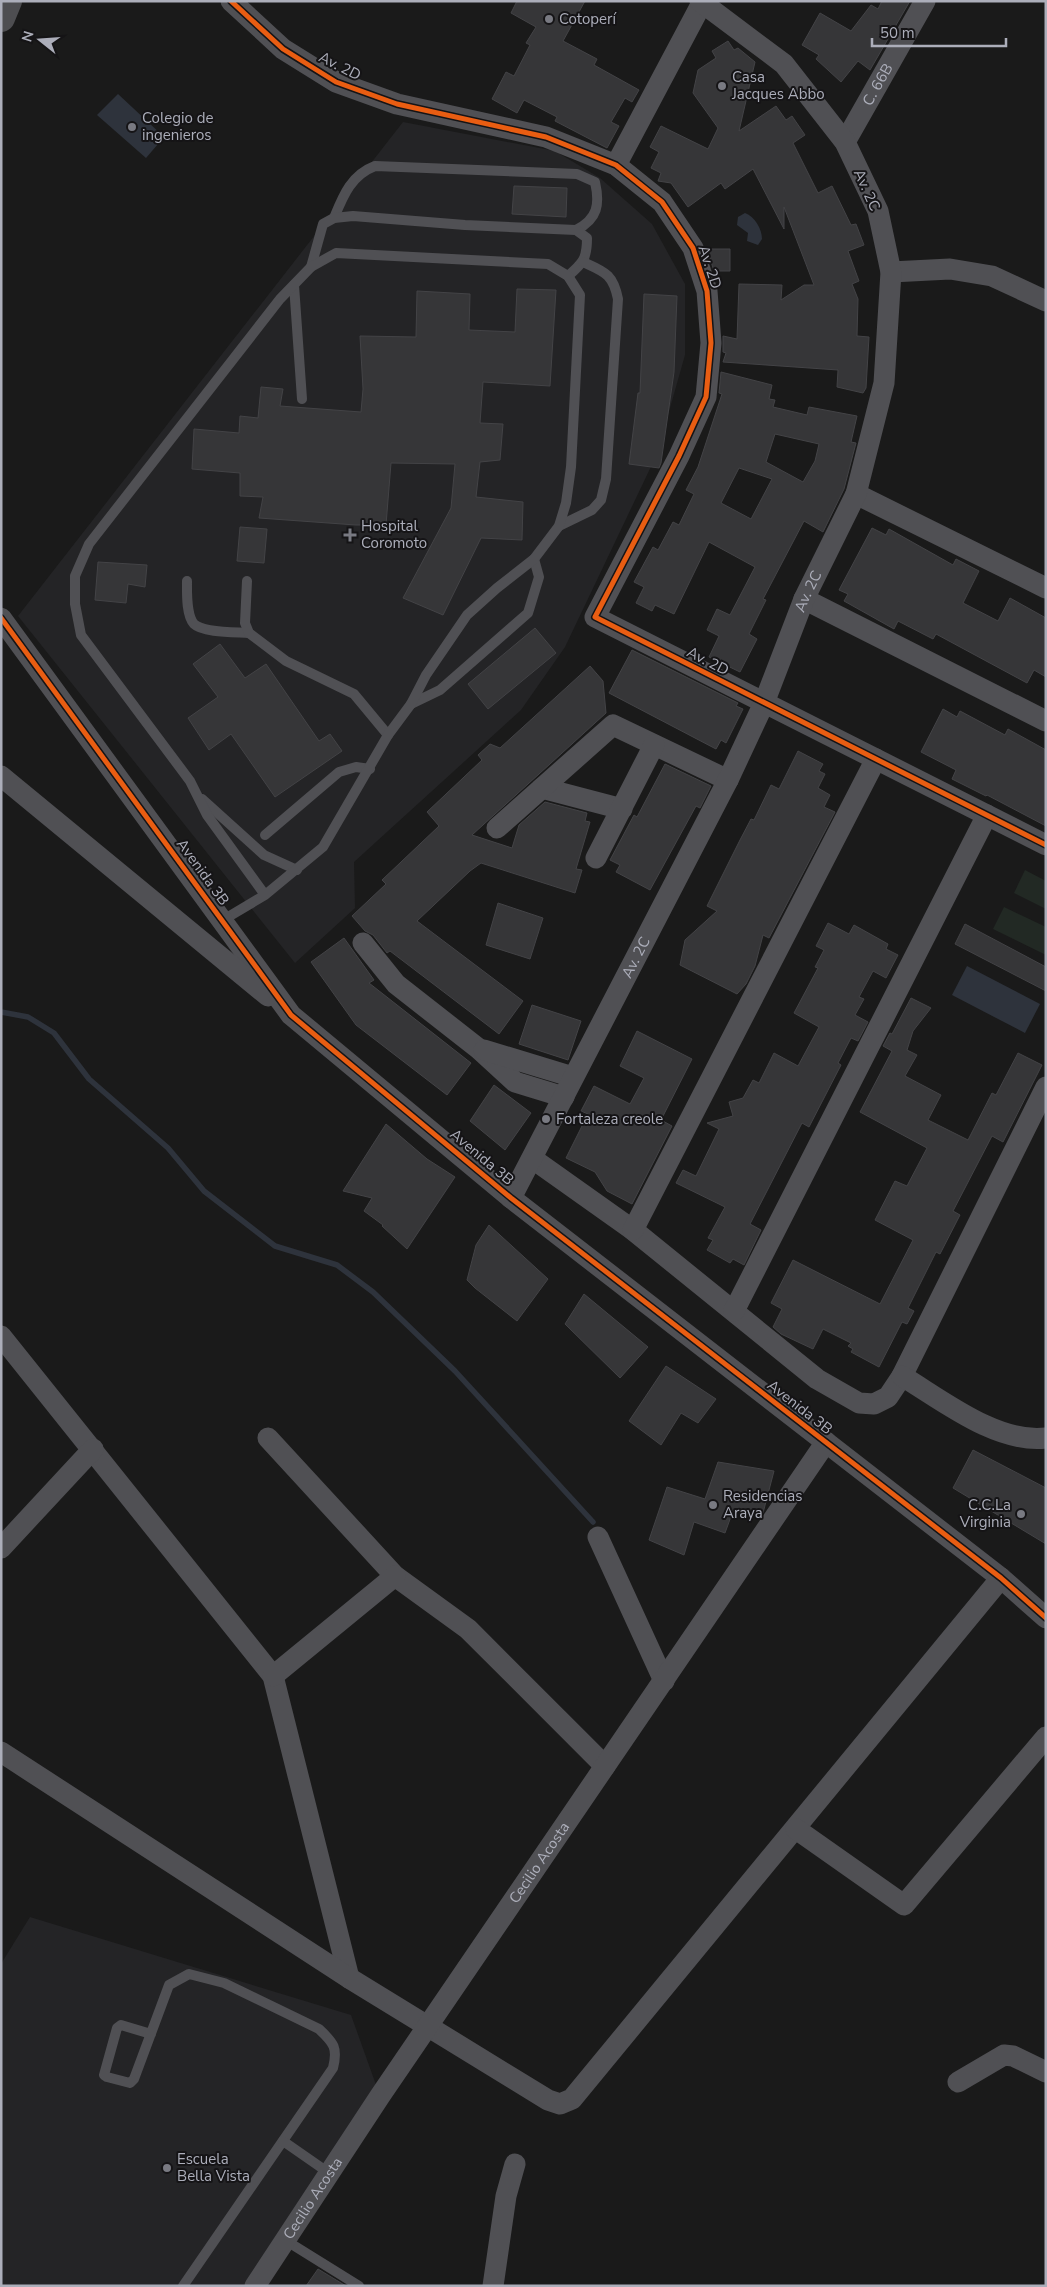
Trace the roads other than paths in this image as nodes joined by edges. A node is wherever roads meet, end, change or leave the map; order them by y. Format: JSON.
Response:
{"nodes":[{"id":1,"x":8,"y":1,"type":"edge"},
{"id":2,"x":231,"y":1,"type":"edge"},
{"id":3,"x":925,"y":1,"type":"edge"},
{"id":4,"x":701,"y":2,"type":"edge"},
{"id":5,"x":1,"y":18,"type":"edge"},
{"id":6,"x":845,"y":142,"type":"junction"},
{"id":7,"x":616,"y":165,"type":"junction"},
{"id":8,"x":334,"y":218,"type":"junction"},
{"id":9,"x":576,"y":230,"type":"junction"},
{"id":10,"x":583,"y":262,"type":"junction"},
{"id":11,"x":311,"y":267,"type":"junction"},
{"id":12,"x":891,"y":272,"type":"junction"},
{"id":13,"x":568,"y":276,"type":"junction"},
{"id":14,"x":294,"y":285,"type":"junction"},
{"id":15,"x":1046,"y":301,"type":"edge"},
{"id":16,"x":302,"y":399,"type":"dead end"},
{"id":17,"x":856,"y":494,"type":"junction"},
{"id":18,"x":559,"y":526,"type":"junction"},
{"id":19,"x":534,"y":559,"type":"junction"},
{"id":20,"x":187,"y":581,"type":"dead end"},
{"id":21,"x":247,"y":581,"type":"dead end"},
{"id":22,"x":1046,"y":588,"type":"edge"},
{"id":23,"x":804,"y":599,"type":"junction"},
{"id":24,"x":1,"y":618,"type":"edge"},
{"id":25,"x":249,"y":633,"type":"junction"},
{"id":26,"x":764,"y":703,"type":"junction"},
{"id":27,"x":411,"y":704,"type":"junction"},
{"id":28,"x":1046,"y":721,"type":"edge"},
{"id":29,"x":388,"y":736,"type":"junction"},
{"id":30,"x":654,"y":745,"type":"junction"},
{"id":31,"x":876,"y":759,"type":"junction"},
{"id":32,"x":370,"y":769,"type":"junction"},
{"id":33,"x":1,"y":776,"type":"edge"},
{"id":34,"x":728,"y":780,"type":"junction"},
{"id":35,"x":542,"y":788,"type":"junction"},
{"id":36,"x":196,"y":794,"type":"junction"},
{"id":37,"x":622,"y":809,"type":"junction"},
{"id":38,"x":987,"y":815,"type":"junction"},
{"id":39,"x":497,"y":828,"type":"dead end"},
{"id":40,"x":265,"y":835,"type":"dead end"},
{"id":41,"x":1046,"y":845,"type":"edge"},
{"id":42,"x":596,"y":858,"type":"dead end"},
{"id":43,"x":297,"y":870,"type":"junction"},
{"id":44,"x":265,"y":896,"type":"junction"},
{"id":45,"x":223,"y":920,"type":"junction"},
{"id":46,"x":363,"y":944,"type":"dead end"},
{"id":47,"x":291,"y":1015,"type":"junction"},
{"id":48,"x":479,"y":1049,"type":"junction"},
{"id":49,"x":573,"y":1077,"type":"junction"},
{"id":50,"x":1044,"y":1096,"type":"edge"},
{"id":51,"x":564,"y":1097,"type":"junction"},
{"id":52,"x":533,"y":1158,"type":"junction"},
{"id":53,"x":511,"y":1198,"type":"junction"},
{"id":54,"x":633,"y":1230,"type":"junction"},
{"id":55,"x":734,"y":1312,"type":"junction"},
{"id":56,"x":1,"y":1336,"type":"edge"},
{"id":57,"x":902,"y":1376,"type":"junction"},
{"id":58,"x":268,"y":1438,"type":"dead end"},
{"id":59,"x":1046,"y":1438,"type":"edge"},
{"id":60,"x":826,"y":1442,"type":"junction"},
{"id":61,"x":93,"y":1449,"type":"junction"},
{"id":62,"x":598,"y":1537,"type":"dead end"},
{"id":63,"x":1,"y":1548,"type":"edge"},
{"id":64,"x":395,"y":1576,"type":"junction"},
{"id":65,"x":1001,"y":1578,"type":"junction"},
{"id":66,"x":1046,"y":1618,"type":"edge"},
{"id":67,"x":273,"y":1676,"type":"junction"},
{"id":68,"x":664,"y":1681,"type":"junction"},
{"id":69,"x":1046,"y":1737,"type":"edge"},
{"id":70,"x":1,"y":1752,"type":"edge"},
{"id":71,"x":605,"y":1766,"type":"junction"},
{"id":72,"x":796,"y":1829,"type":"junction"},
{"id":73,"x":350,"y":1978,"type":"junction"},
{"id":74,"x":428,"y":2025,"type":"junction"},
{"id":75,"x":151,"y":2034,"type":"junction"},
{"id":76,"x":1046,"y":2072,"type":"edge"},
{"id":77,"x":958,"y":2082,"type":"dead end"},
{"id":78,"x":283,"y":2141,"type":"junction"},
{"id":79,"x":515,"y":2164,"type":"dead end"},
{"id":80,"x":330,"y":2173,"type":"junction"},
{"id":81,"x":285,"y":2240,"type":"junction"},
{"id":82,"x":183,"y":2286,"type":"edge"},
{"id":83,"x":255,"y":2286,"type":"edge"},
{"id":84,"x":359,"y":2286,"type":"edge"},
{"id":85,"x":493,"y":2286,"type":"edge"}],
"edges":[{"from":1,"to":5,"type":"street"},
{"from":2,"to":7,"type":"street","name":"Av. 2D"},
{"from":3,"to":6,"type":"street","name":"C. 66B"},
{"from":4,"to":6,"type":"street","name":"Av. 2C"},
{"from":4,"to":7,"type":"street"},
{"from":6,"to":12,"type":"street","name":"Av. 2C"},
{"from":7,"to":26,"type":"street","name":"Av. 2D"},
{"from":8,"to":9,"type":"lane"},
{"from":8,"to":9,"type":"lane"},
{"from":8,"to":11,"type":"lane"},
{"from":9,"to":10,"type":"lane"},
{"from":10,"to":13,"type":"lane"},
{"from":10,"to":18,"type":"lane"},
{"from":11,"to":13,"type":"lane"},
{"from":11,"to":14,"type":"lane"},
{"from":12,"to":15,"type":"street"},
{"from":12,"to":17,"type":"street","name":"Av. 2C"},
{"from":13,"to":18,"type":"lane"},
{"from":14,"to":16,"type":"lane"},
{"from":14,"to":36,"type":"lane"},
{"from":17,"to":22,"type":"street"},
{"from":17,"to":23,"type":"street","name":"Av. 2C"},
{"from":18,"to":19,"type":"lane"},
{"from":19,"to":27,"type":"lane"},
{"from":19,"to":27,"type":"lane"},
{"from":20,"to":25,"type":"lane"},
{"from":21,"to":25,"type":"lane"},
{"from":23,"to":26,"type":"street","name":"Av. 2C"},
{"from":23,"to":28,"type":"street"},
{"from":24,"to":45,"type":"street","name":"Avenida 3B"},
{"from":25,"to":29,"type":"lane"},
{"from":26,"to":31,"type":"street"},
{"from":26,"to":34,"type":"street","name":"Av. 2C"},
{"from":27,"to":29,"type":"lane"},
{"from":29,"to":32,"type":"lane"},
{"from":30,"to":34,"type":"street"},
{"from":30,"to":35,"type":"street"},
{"from":30,"to":37,"type":"street"},
{"from":31,"to":38,"type":"street"},
{"from":31,"to":54,"type":"street"},
{"from":32,"to":40,"type":"lane"},
{"from":32,"to":43,"type":"lane"},
{"from":33,"to":47,"type":"street"},
{"from":34,"to":49,"type":"street","name":"Av. 2C"},
{"from":35,"to":37,"type":"street"},
{"from":35,"to":39,"type":"street"},
{"from":36,"to":43,"type":"lane"},
{"from":36,"to":44,"type":"lane"},
{"from":37,"to":42,"type":"street"},
{"from":38,"to":41,"type":"street"},
{"from":38,"to":55,"type":"street"},
{"from":43,"to":44,"type":"lane"},
{"from":44,"to":45,"type":"lane"},
{"from":45,"to":47,"type":"street","name":"Avenida 3B"},
{"from":46,"to":48,"type":"street"},
{"from":47,"to":53,"type":"street","name":"Avenida 3B"},
{"from":48,"to":49,"type":"street"},
{"from":48,"to":51,"type":"street"},
{"from":49,"to":51,"type":"street","name":"Av. 2C"},
{"from":50,"to":57,"type":"street"},
{"from":51,"to":52,"type":"street","name":"Av. 2C"},
{"from":52,"to":53,"type":"street","name":"Av. 2C"},
{"from":52,"to":54,"type":"street"},
{"from":53,"to":60,"type":"street","name":"Avenida 3B"},
{"from":54,"to":55,"type":"street"},
{"from":55,"to":57,"type":"street"},
{"from":56,"to":61,"type":"street"},
{"from":57,"to":59,"type":"street"},
{"from":58,"to":64,"type":"street"},
{"from":60,"to":65,"type":"street","name":"Avenida 3B"},
{"from":60,"to":68,"type":"street","name":"Cecilio Acosta"},
{"from":61,"to":63,"type":"street"},
{"from":61,"to":67,"type":"street"},
{"from":62,"to":68,"type":"street"},
{"from":64,"to":67,"type":"street"},
{"from":64,"to":71,"type":"street"},
{"from":65,"to":66,"type":"street","name":"Avenida 3B"},
{"from":65,"to":72,"type":"street"},
{"from":67,"to":73,"type":"street"},
{"from":68,"to":71,"type":"street","name":"Cecilio Acosta"},
{"from":69,"to":72,"type":"street"},
{"from":70,"to":73,"type":"street"},
{"from":71,"to":74,"type":"street","name":"Cecilio Acosta"},
{"from":72,"to":74,"type":"street"},
{"from":73,"to":74,"type":"street"},
{"from":74,"to":80,"type":"street","name":"Cecilio Acosta"},
{"from":75,"to":75,"type":"lane"},
{"from":75,"to":78,"type":"lane"},
{"from":76,"to":77,"type":"street"},
{"from":78,"to":80,"type":"lane"},
{"from":78,"to":82,"type":"lane"},
{"from":79,"to":85,"type":"street"},
{"from":80,"to":81,"type":"street","name":"Cecilio Acosta"},
{"from":81,"to":83,"type":"street","name":"Cecilio Acosta"},
{"from":81,"to":84,"type":"lane"}]}
